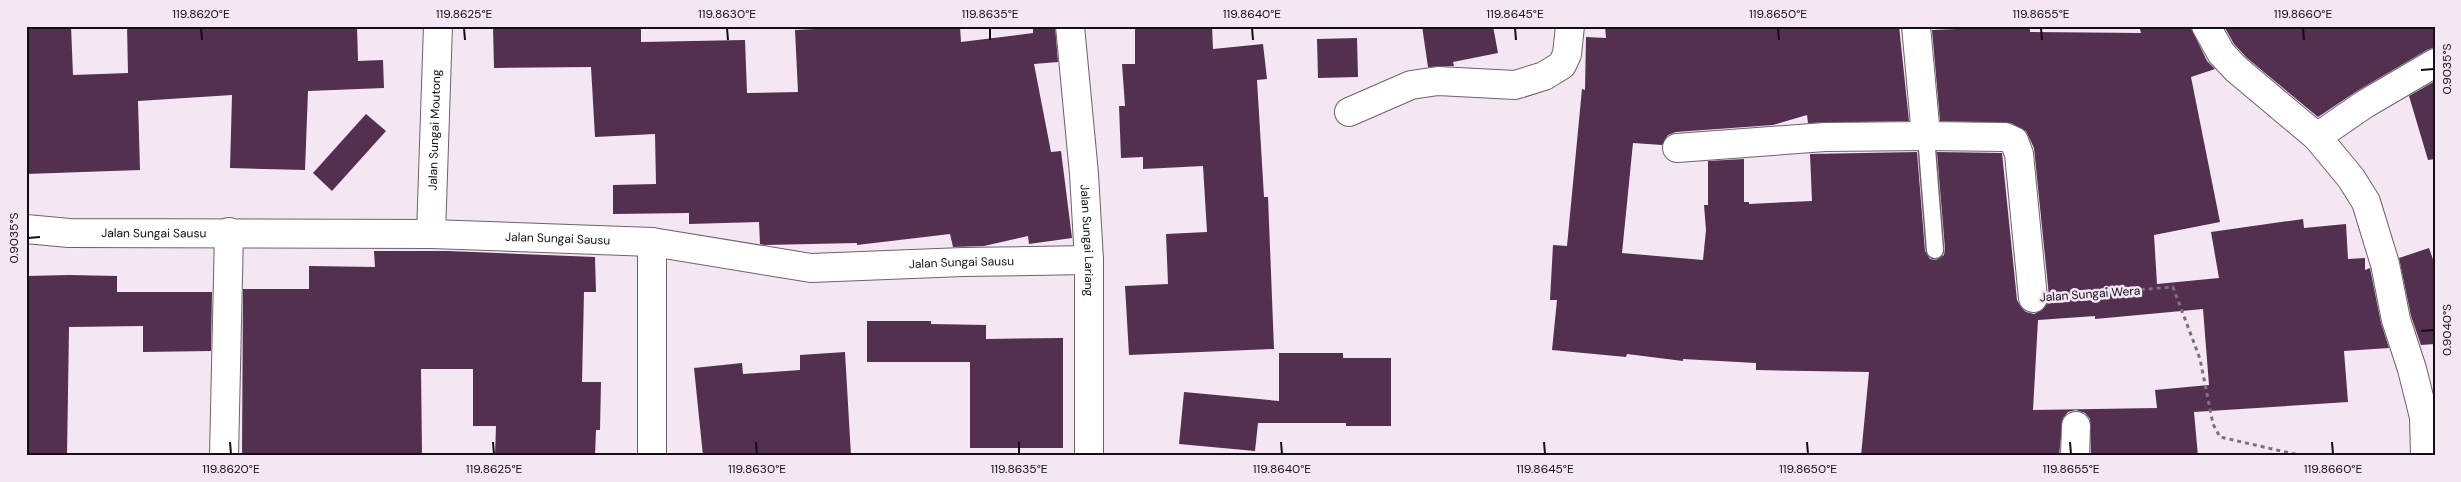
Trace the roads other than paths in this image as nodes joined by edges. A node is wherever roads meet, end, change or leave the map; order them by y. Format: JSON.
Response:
{"nodes":[{"id":1,"x":438,"y":26,"type":"edge"},
{"id":2,"x":1070,"y":26,"type":"edge"},
{"id":3,"x":1570,"y":26,"type":"edge"},
{"id":4,"x":1916,"y":26,"type":"edge"},
{"id":5,"x":2206,"y":26,"type":"edge"},
{"id":6,"x":2435,"y":63,"type":"edge"},
{"id":7,"x":1349,"y":112,"type":"dead end"},
{"id":8,"x":1926,"y":136,"type":"junction"},
{"id":9,"x":2318,"y":137,"type":"junction"},
{"id":10,"x":1677,"y":148,"type":"dead end"},
{"id":11,"x":26,"y":229,"type":"edge"},
{"id":12,"x":229,"y":232,"type":"junction"},
{"id":13,"x":431,"y":234,"type":"junction"},
{"id":14,"x":652,"y":242,"type":"junction"},
{"id":15,"x":1935,"y":250,"type":"dead end"},
{"id":16,"x":1089,"y":260,"type":"junction"},
{"id":17,"x":2033,"y":298,"type":"road end"},
{"id":18,"x":2076,"y":426,"type":"dead end"},
{"id":19,"x":224,"y":456,"type":"edge"},
{"id":20,"x":652,"y":456,"type":"edge"},
{"id":21,"x":1089,"y":456,"type":"edge"},
{"id":22,"x":2075,"y":456,"type":"edge"},
{"id":23,"x":2425,"y":456,"type":"edge"}],
"edges":[{"from":1,"to":13,"type":"street","name":"Jalan Sungai Moutong"},
{"from":2,"to":16,"type":"street","name":"Jalan Sungai Lariang"},
{"from":3,"to":7,"type":"street"},
{"from":4,"to":8,"type":"street"},
{"from":5,"to":9,"type":"street"},
{"from":6,"to":9,"type":"street"},
{"from":8,"to":10,"type":"street"},
{"from":8,"to":15,"type":"lane"},
{"from":8,"to":17,"type":"street","name":"Jalan Sungai Wera"},
{"from":9,"to":23,"type":"street"},
{"from":11,"to":12,"type":"street","name":"Jalan Sungai Sausu"},
{"from":12,"to":13,"type":"street","name":"Jalan Sungai Sausu"},
{"from":12,"to":19,"type":"street"},
{"from":13,"to":14,"type":"street","name":"Jalan Sungai Sausu"},
{"from":14,"to":16,"type":"street","name":"Jalan Sungai Sausu"},
{"from":14,"to":20,"type":"street"},
{"from":16,"to":21,"type":"street","name":"Jalan Sungai Lariang"},
{"from":18,"to":22,"type":"street"}]}
